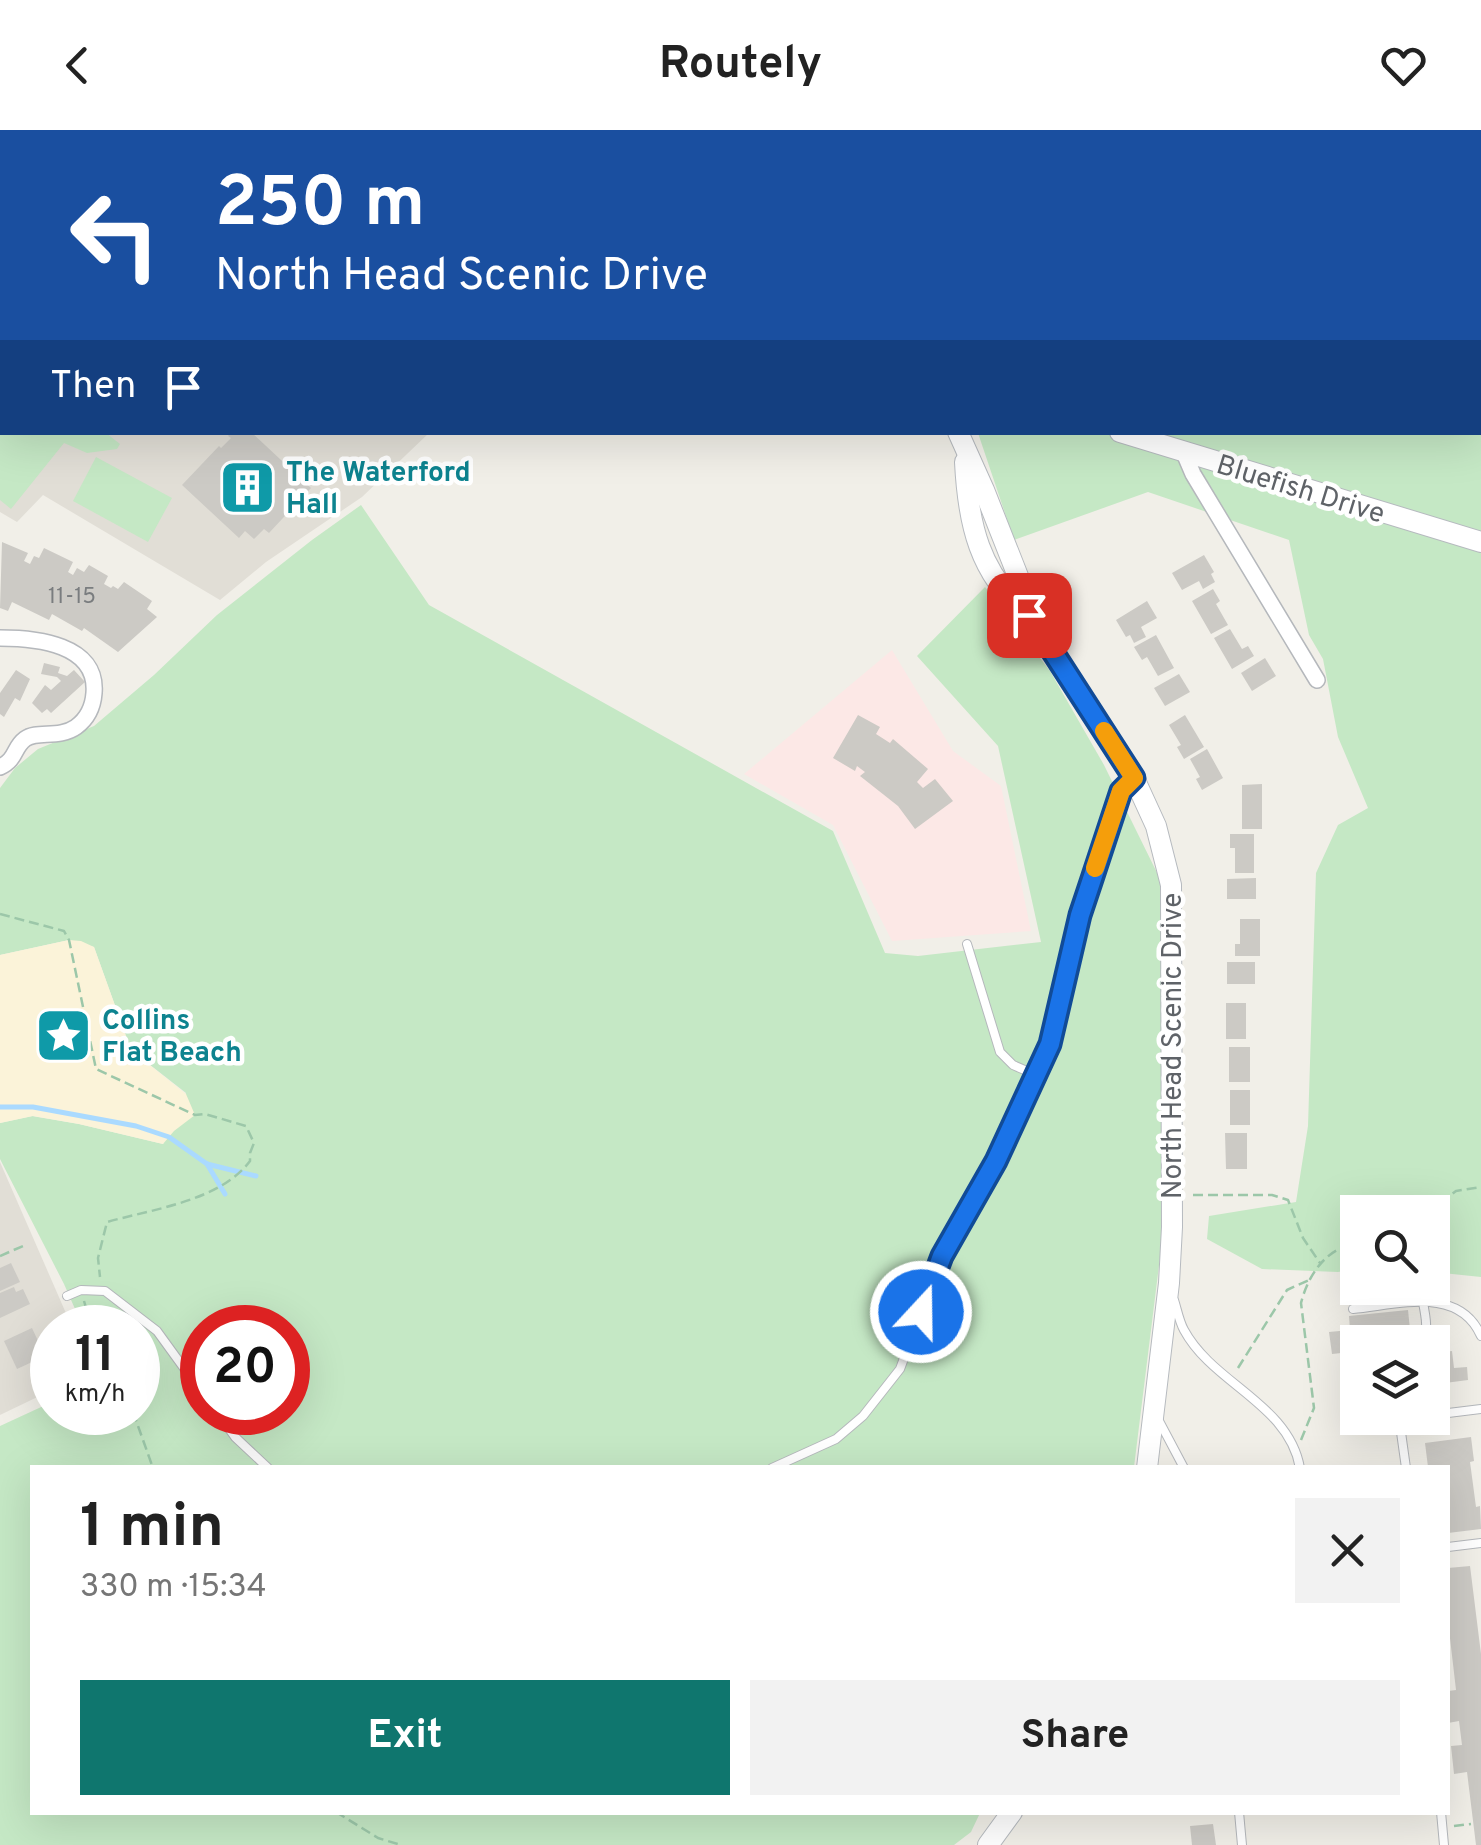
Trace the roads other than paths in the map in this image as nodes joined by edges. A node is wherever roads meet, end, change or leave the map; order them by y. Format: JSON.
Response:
{"nodes":[{"id":1,"x":1129,"y":435,"type":"edge"},
{"id":2,"x":961,"y":441,"type":"edge"},
{"id":3,"x":1184,"y":453,"type":"junction"},
{"id":4,"x":1481,"y":542,"type":"edge"},
{"id":5,"x":0,"y":638,"type":"edge"},
{"id":6,"x":1317,"y":680,"type":"dead end"},
{"id":7,"x":0,"y":767,"type":"edge"},
{"id":8,"x":1134,"y":778,"type":"junction"},
{"id":9,"x":967,"y":944,"type":"dead end"},
{"id":10,"x":1036,"y":1075,"type":"junction"},
{"id":11,"x":1169,"y":1284,"type":"junction"},
{"id":12,"x":67,"y":1296,"type":"dead end"},
{"id":13,"x":1393,"y":1305,"type":"edge"},
{"id":14,"x":1449,"y":1305,"type":"edge"},
{"id":15,"x":1353,"y":1309,"type":"dead end"},
{"id":16,"x":1481,"y":1336,"type":"edge"},
{"id":17,"x":180,"y":1363,"type":"edge"},
{"id":18,"x":1481,"y":1409,"type":"edge"},
{"id":19,"x":1153,"y":1410,"type":"junction"},
{"id":20,"x":1450,"y":1413,"type":"edge"},
{"id":21,"x":234,"y":1435,"type":"edge"},
{"id":22,"x":1401,"y":1435,"type":"edge"},
{"id":23,"x":265,"y":1465,"type":"edge"},
{"id":24,"x":779,"y":1465,"type":"edge"},
{"id":25,"x":1148,"y":1465,"type":"edge"},
{"id":26,"x":1182,"y":1465,"type":"edge"},
{"id":27,"x":1300,"y":1465,"type":"edge"},
{"id":28,"x":1406,"y":1465,"type":"edge"},
{"id":29,"x":1481,"y":1543,"type":"edge"},
{"id":30,"x":1450,"y":1548,"type":"edge"},
{"id":31,"x":1010,"y":1815,"type":"edge"},
{"id":32,"x":1238,"y":1815,"type":"edge"},
{"id":33,"x":1440,"y":1815,"type":"edge"},
{"id":34,"x":988,"y":1845,"type":"edge"},
{"id":35,"x":1242,"y":1845,"type":"edge"},
{"id":36,"x":1444,"y":1845,"type":"edge"}],
"edges":[{"from":1,"to":3,"type":"street","name":"Bluefish Drive"},
{"from":2,"to":8,"type":"street","name":"North Head Scenic Drive"},
{"from":3,"to":4,"type":"street","name":"Bluefish Drive"},
{"from":3,"to":6,"type":"street"},
{"from":5,"to":7,"type":"street"},
{"from":8,"to":10,"type":"lane"},
{"from":8,"to":11,"type":"street","name":"North Head Scenic Drive"},
{"from":9,"to":10,"type":"lane"},
{"from":10,"to":24,"type":"lane"},
{"from":11,"to":19,"type":"street","name":"North Head Scenic Drive"},
{"from":11,"to":27,"type":"lane"},
{"from":12,"to":17,"type":"lane"},
{"from":13,"to":15,"type":"lane"},
{"from":14,"to":16,"type":"lane"},
{"from":18,"to":20,"type":"lane"},
{"from":19,"to":25,"type":"street","name":"North Head Scenic Drive"},
{"from":19,"to":26,"type":"lane"},
{"from":21,"to":23,"type":"lane"},
{"from":22,"to":28,"type":"lane"},
{"from":29,"to":30,"type":"lane"},
{"from":31,"to":34,"type":"street"},
{"from":32,"to":35,"type":"lane"},
{"from":33,"to":36,"type":"lane"}]}
